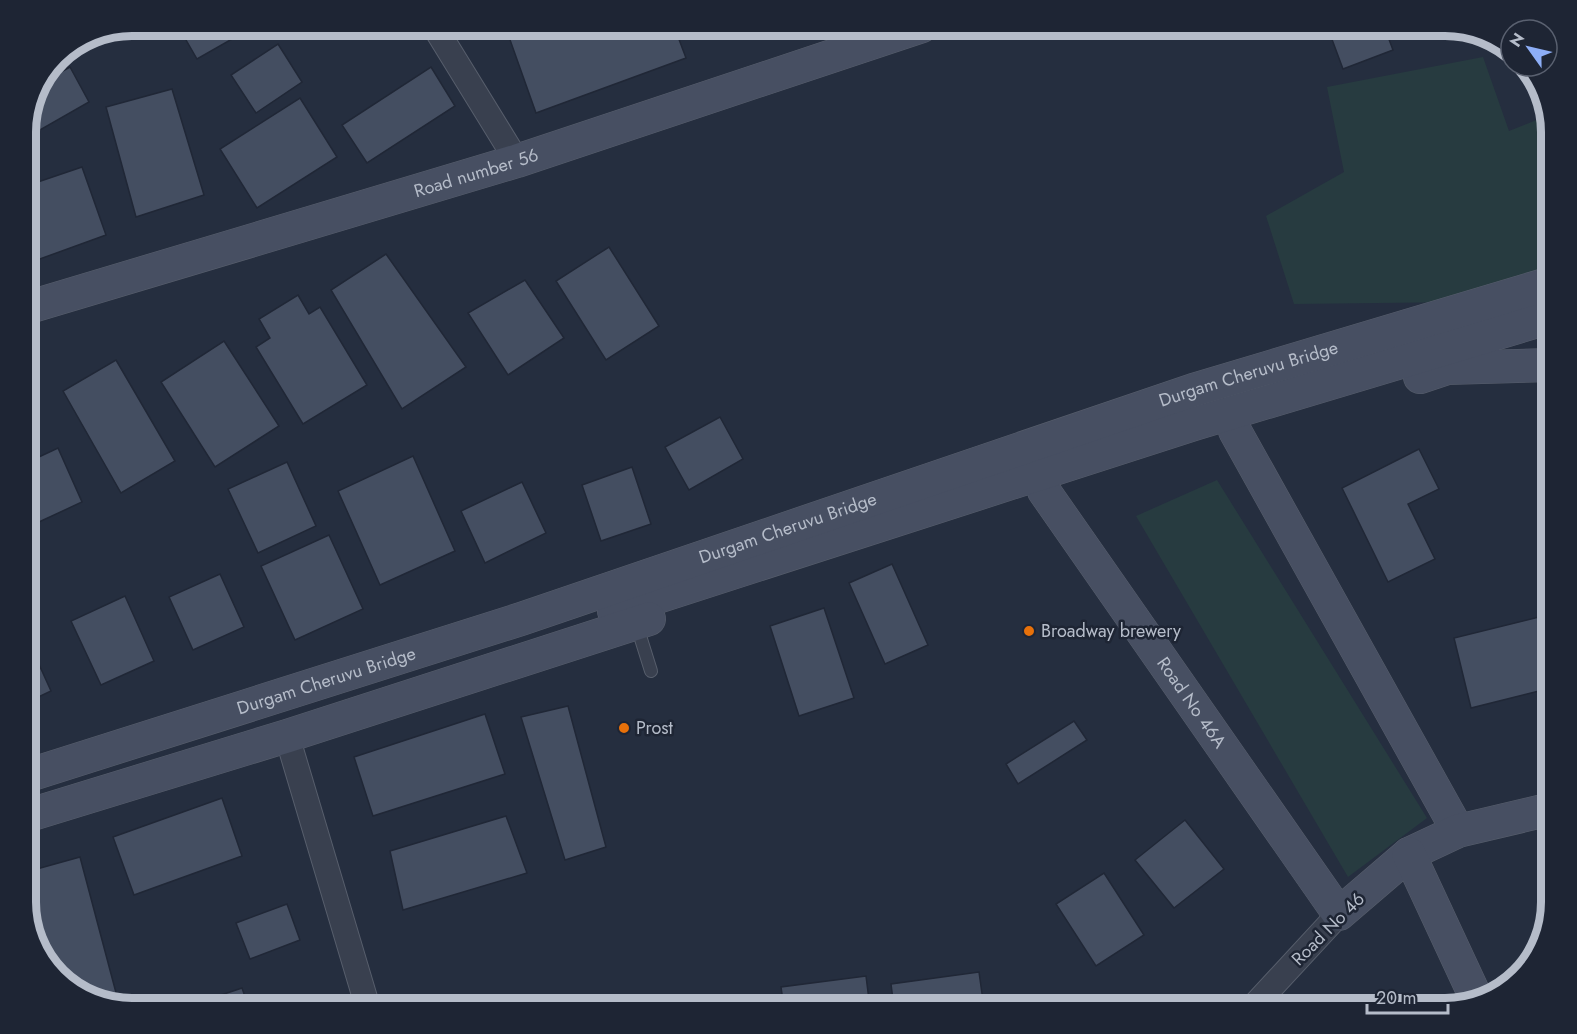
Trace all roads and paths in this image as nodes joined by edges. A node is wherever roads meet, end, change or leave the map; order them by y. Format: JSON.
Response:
{"nodes":[{"id":1,"x":440,"y":36,"type":"edge"},
{"id":2,"x":892,"y":36,"type":"edge"},
{"id":3,"x":517,"y":161,"type":"junction"},
{"id":4,"x":1541,"y":273,"type":"edge"},
{"id":5,"x":1541,"y":286,"type":"edge"},
{"id":6,"x":36,"y":305,"type":"edge"},
{"id":7,"x":1541,"y":320,"type":"edge"},
{"id":8,"x":1541,"y":365,"type":"edge"},
{"id":9,"x":1235,"y":431,"type":"junction"},
{"id":10,"x":1044,"y":491,"type":"junction"},
{"id":11,"x":636,"y":623,"type":"junction"},
{"id":12,"x":651,"y":671,"type":"dead end"},
{"id":13,"x":287,"y":736,"type":"junction"},
{"id":14,"x":36,"y":757,"type":"edge"},
{"id":15,"x":36,"y":773,"type":"edge"},
{"id":16,"x":36,"y":796,"type":"edge"},
{"id":17,"x":1541,"y":811,"type":"edge"},
{"id":18,"x":36,"y":813,"type":"edge"},
{"id":19,"x":1458,"y":831,"type":"junction"},
{"id":20,"x":1408,"y":854,"type":"junction"},
{"id":21,"x":1339,"y":914,"type":"junction"},
{"id":22,"x":1475,"y":993,"type":"edge"},
{"id":23,"x":365,"y":998,"type":"edge"},
{"id":24,"x":1261,"y":998,"type":"edge"}],
"edges":[{"from":1,"to":3,"type":"street"},
{"from":2,"to":3,"type":"main road","name":"Road number 56"},
{"from":3,"to":6,"type":"main road","name":"Road number 56"},
{"from":4,"to":14,"type":"main road"},
{"from":5,"to":15,"type":"main road","name":"Durgam Cheruvu Bridge"},
{"from":7,"to":16,"type":"main road","name":"Durgam Cheruvu Bridge"},
{"from":8,"to":9,"type":"main road"},
{"from":9,"to":10,"type":"main road"},
{"from":9,"to":19,"type":"main road"},
{"from":10,"to":11,"type":"main road"},
{"from":10,"to":21,"type":"main road","name":"Road No 46A"},
{"from":11,"to":12,"type":"lane"},
{"from":11,"to":13,"type":"main road"},
{"from":13,"to":18,"type":"main road"},
{"from":13,"to":23,"type":"street"},
{"from":17,"to":19,"type":"main road","name":"Road No 46"},
{"from":19,"to":20,"type":"main road","name":"Road No 46"},
{"from":20,"to":21,"type":"main road","name":"Road No 46"},
{"from":20,"to":22,"type":"main road"},
{"from":21,"to":24,"type":"street","name":"Road No 46"}]}
